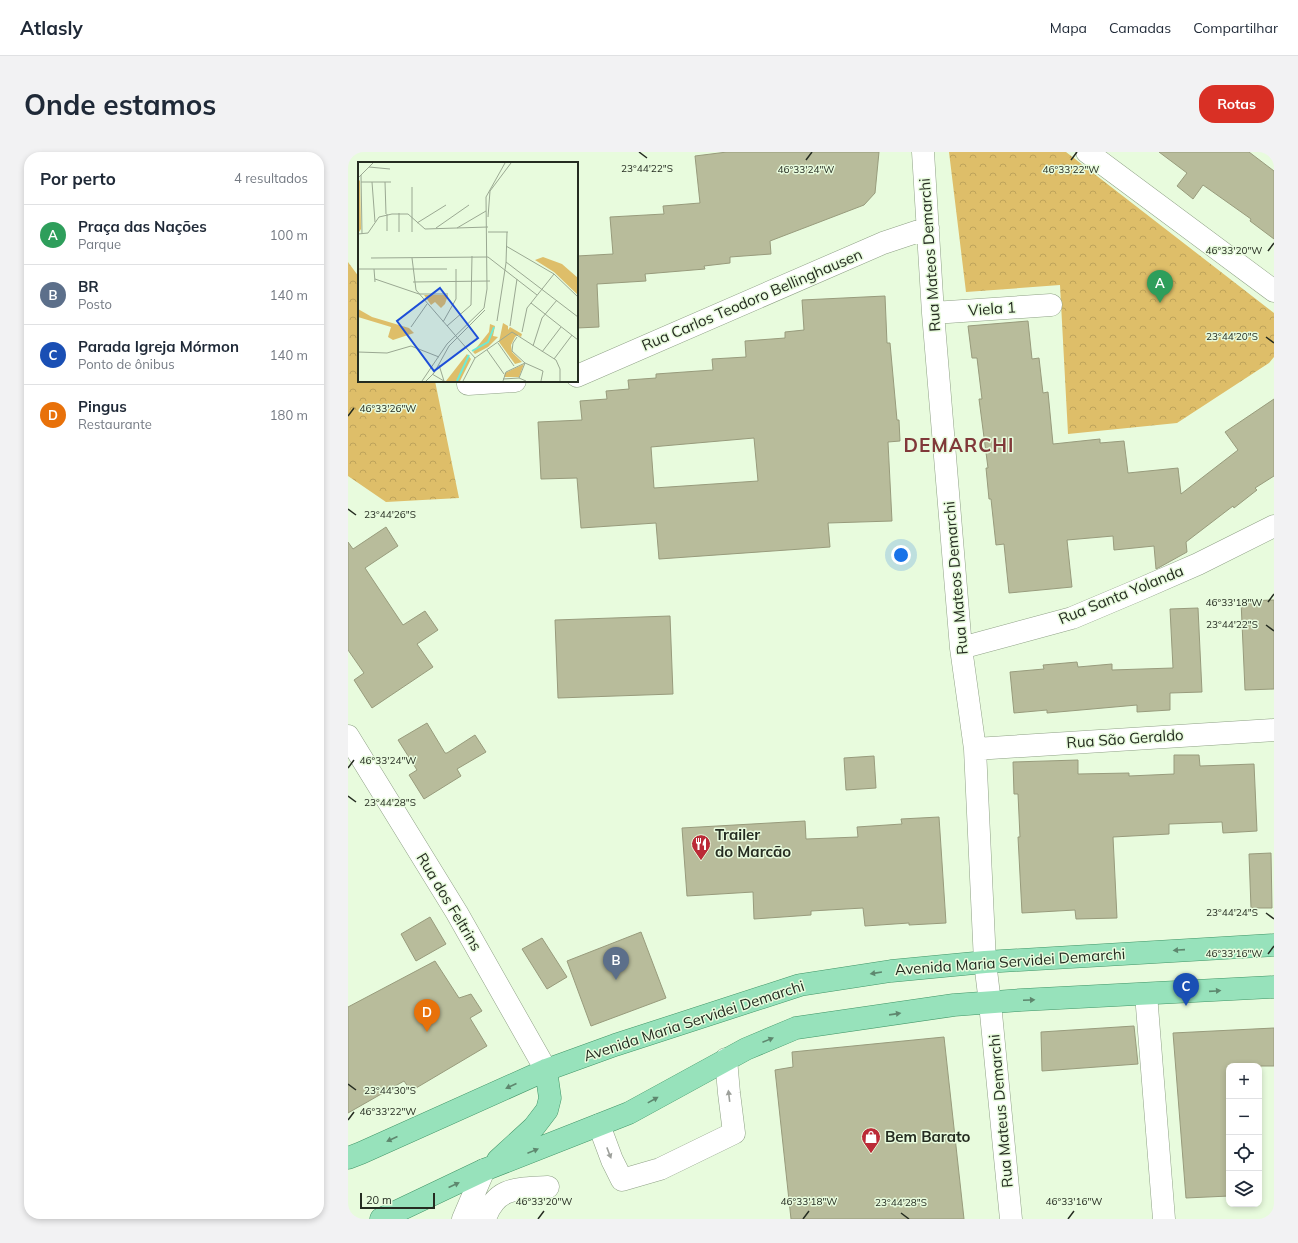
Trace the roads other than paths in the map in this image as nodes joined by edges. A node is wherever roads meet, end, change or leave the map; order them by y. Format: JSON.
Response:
{"nodes":[{"id":1,"x":923,"y":152,"type":"edge"},
{"id":2,"x":1087,"y":152,"type":"edge"},
{"id":3,"x":928,"y":228,"type":"junction"},
{"id":4,"x":1274,"y":290,"type":"edge"},
{"id":5,"x":1051,"y":305,"type":"dead end"},
{"id":6,"x":933,"y":313,"type":"junction"},
{"id":7,"x":578,"y":376,"type":"edge"},
{"id":8,"x":499,"y":382,"type":"edge"},
{"id":9,"x":468,"y":384,"type":"dead end"},
{"id":10,"x":1274,"y":526,"type":"edge"},
{"id":11,"x":961,"y":648,"type":"junction"},
{"id":12,"x":1274,"y":730,"type":"edge"},
{"id":13,"x":348,"y":736,"type":"edge"},
{"id":14,"x":976,"y":748,"type":"junction"},
{"id":15,"x":1274,"y":945,"type":"edge"},
{"id":16,"x":985,"y":962,"type":"junction"},
{"id":17,"x":1274,"y":987,"type":"edge"},
{"id":18,"x":1146,"y":994,"type":"junction"},
{"id":19,"x":990,"y":1003,"type":"junction"},
{"id":20,"x":726,"y":1059,"type":"junction"},
{"id":21,"x":546,"y":1070,"type":"junction"},
{"id":22,"x":599,"y":1125,"type":"junction"},
{"id":23,"x":354,"y":1156,"type":"edge"},
{"id":24,"x":484,"y":1170,"type":"junction"},
{"id":25,"x":348,"y":1173,"type":"edge"},
{"id":26,"x":548,"y":1187,"type":"dead end"},
{"id":27,"x":381,"y":1219,"type":"edge"},
{"id":28,"x":463,"y":1219,"type":"edge"},
{"id":29,"x":485,"y":1219,"type":"edge"},
{"id":30,"x":1011,"y":1219,"type":"edge"},
{"id":31,"x":1164,"y":1219,"type":"edge"}],
"edges":[{"from":1,"to":3,"type":"street","name":"Rua Mateos Demarchi"},
{"from":2,"to":4,"type":"street"},
{"from":3,"to":6,"type":"street","name":"Rua Mateos Demarchi"},
{"from":3,"to":7,"type":"street","name":"Rua Carlos Teodoro Bellinghausen"},
{"from":5,"to":6,"type":"street","name":"Viela 1"},
{"from":6,"to":11,"type":"street","name":"Rua Mateos Demarchi"},
{"from":8,"to":9,"type":"street"},
{"from":10,"to":11,"type":"street","name":"Rua Santa Yolanda"},
{"from":11,"to":14,"type":"street","name":"Rua Mateos Demarchi"},
{"from":12,"to":14,"type":"street","name":"Rua São Geraldo"},
{"from":13,"to":21,"type":"street","name":"Rua dos Feltrins"},
{"from":14,"to":16,"type":"street","name":"Rua Mateos Demarchi"},
{"from":15,"to":16,"type":"main road","name":"Avenida Maria Servidei Demarchi","one_way":true},
{"from":16,"to":19,"type":"street","name":"Rua Mateos Demarchi"},
{"from":16,"to":21,"type":"main road","name":"Avenida Maria Servidei Demarchi","one_way":true},
{"from":18,"to":17,"type":"main road","one_way":true},
{"from":19,"to":18,"type":"main road","one_way":true},
{"from":18,"to":31,"type":"street"},
{"from":20,"to":19,"type":"main road","one_way":true},
{"from":19,"to":30,"type":"street","name":"Rua Mateus Demarchi"},
{"from":22,"to":20,"type":"main road","one_way":true},
{"from":22,"to":20,"type":"street","one_way":true},
{"from":21,"to":23,"type":"main road","name":"Avenida Maria Servidei Demarchi","one_way":true},
{"from":21,"to":24,"type":"main road"},
{"from":24,"to":22,"type":"main road","one_way":true},
{"from":23,"to":25,"type":"main road"},
{"from":27,"to":24,"type":"main road","one_way":true},
{"from":24,"to":28,"type":"street"},
{"from":26,"to":29,"type":"street"}]}
